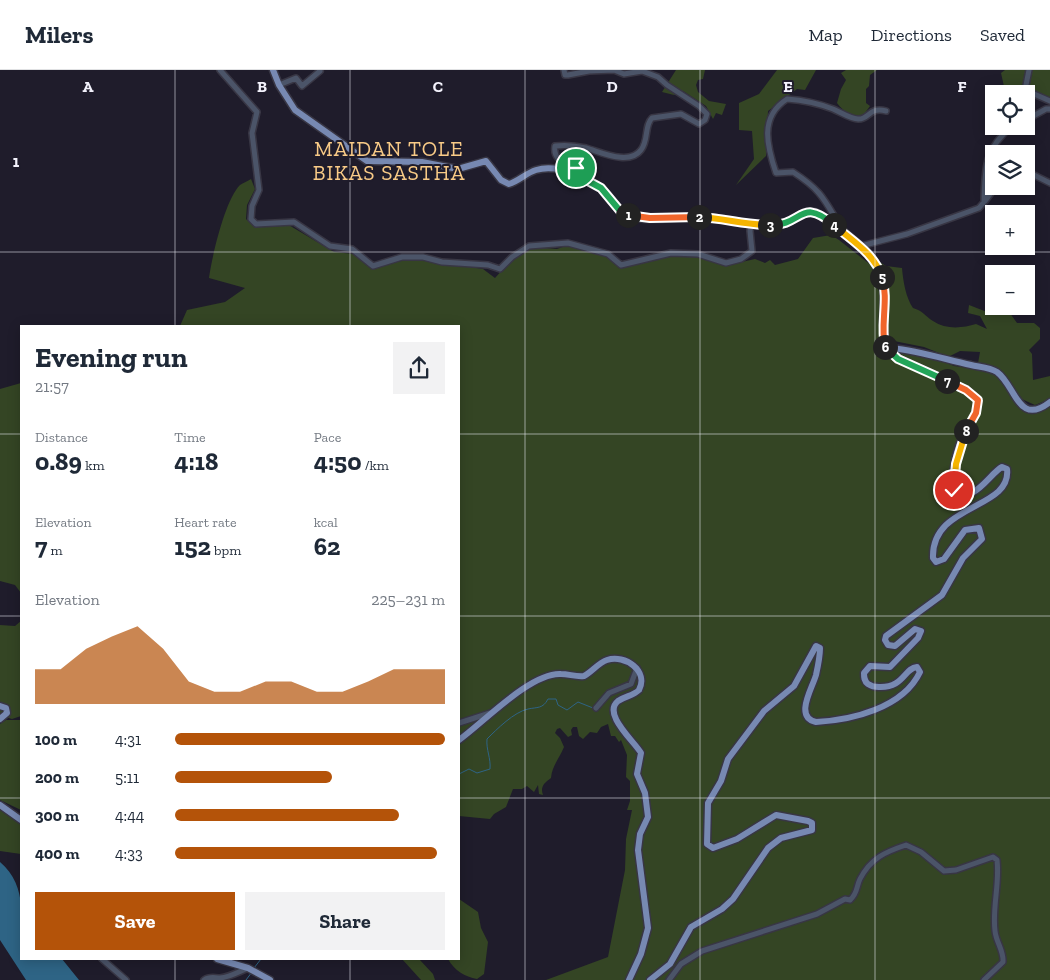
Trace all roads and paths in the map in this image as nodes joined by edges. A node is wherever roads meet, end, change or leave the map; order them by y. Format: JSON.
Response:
{"nodes":[{"id":1,"x":220,"y":70,"type":"edge"},
{"id":2,"x":273,"y":70,"type":"edge"},
{"id":3,"x":564,"y":70,"type":"edge"},
{"id":4,"x":1029,"y":70,"type":"edge"},
{"id":5,"x":320,"y":71,"type":"edge"},
{"id":6,"x":279,"y":85,"type":"junction"},
{"id":7,"x":1050,"y":100,"type":"edge"},
{"id":8,"x":1050,"y":110,"type":"edge"},
{"id":9,"x":886,"y":111,"type":"dead end"},
{"id":10,"x":1035,"y":115,"type":"edge"},
{"id":11,"x":1001,"y":135,"type":"edge"},
{"id":12,"x":1035,"y":176,"type":"edge"},
{"id":13,"x":588,"y":181,"type":"junction"},
{"id":14,"x":1050,"y":183,"type":"edge"},
{"id":15,"x":989,"y":195,"type":"edge"},
{"id":16,"x":984,"y":202,"type":"junction"},
{"id":17,"x":751,"y":225,"type":"junction"},
{"id":18,"x":845,"y":235,"type":"junction"},
{"id":19,"x":861,"y":246,"type":"junction"},
{"id":20,"x":884,"y":338,"type":"junction"},
{"id":21,"x":1050,"y":402,"type":"edge"},
{"id":22,"x":637,"y":668,"type":"junction"},
{"id":23,"x":0,"y":706,"type":"edge"},
{"id":24,"x":596,"y":708,"type":"dead end"},
{"id":25,"x":490,"y":713,"type":"junction"},
{"id":26,"x":0,"y":719,"type":"edge"},
{"id":27,"x":460,"y":723,"type":"edge"},
{"id":28,"x":460,"y":739,"type":"edge"},
{"id":29,"x":0,"y":805,"type":"edge"},
{"id":30,"x":20,"y":819,"type":"edge"},
{"id":31,"x":103,"y":960,"type":"edge"},
{"id":32,"x":220,"y":960,"type":"edge"},
{"id":33,"x":248,"y":968,"type":"junction"},
{"id":34,"x":126,"y":980,"type":"edge"},
{"id":35,"x":204,"y":980,"type":"edge"},
{"id":36,"x":270,"y":980,"type":"edge"},
{"id":37,"x":629,"y":980,"type":"edge"},
{"id":38,"x":650,"y":980,"type":"edge"},
{"id":39,"x":669,"y":980,"type":"edge"},
{"id":40,"x":984,"y":980,"type":"edge"}],
"edges":[{"from":1,"to":17,"type":"street"},
{"from":2,"to":6,"type":"main road"},
{"from":3,"to":13,"type":"street"},
{"from":4,"to":7,"type":"street"},
{"from":5,"to":6,"type":"street"},
{"from":6,"to":13,"type":"main road"},
{"from":8,"to":10,"type":"street"},
{"from":9,"to":18,"type":"street"},
{"from":11,"to":16,"type":"street"},
{"from":12,"to":14,"type":"street"},
{"from":13,"to":17,"type":"main road"},
{"from":15,"to":16,"type":"street"},
{"from":16,"to":19,"type":"street"},
{"from":17,"to":18,"type":"main road"},
{"from":18,"to":19,"type":"main road"},
{"from":19,"to":20,"type":"main road"},
{"from":20,"to":21,"type":"main road"},
{"from":20,"to":38,"type":"main road"},
{"from":22,"to":24,"type":"street"},
{"from":22,"to":25,"type":"main road"},
{"from":22,"to":37,"type":"main road"},
{"from":23,"to":26,"type":"main road"},
{"from":25,"to":27,"type":"street"},
{"from":25,"to":28,"type":"main road"},
{"from":29,"to":30,"type":"main road"},
{"from":31,"to":34,"type":"street"},
{"from":32,"to":33,"type":"main road"},
{"from":33,"to":35,"type":"street"},
{"from":33,"to":36,"type":"main road"},
{"from":39,"to":40,"type":"street"}]}
